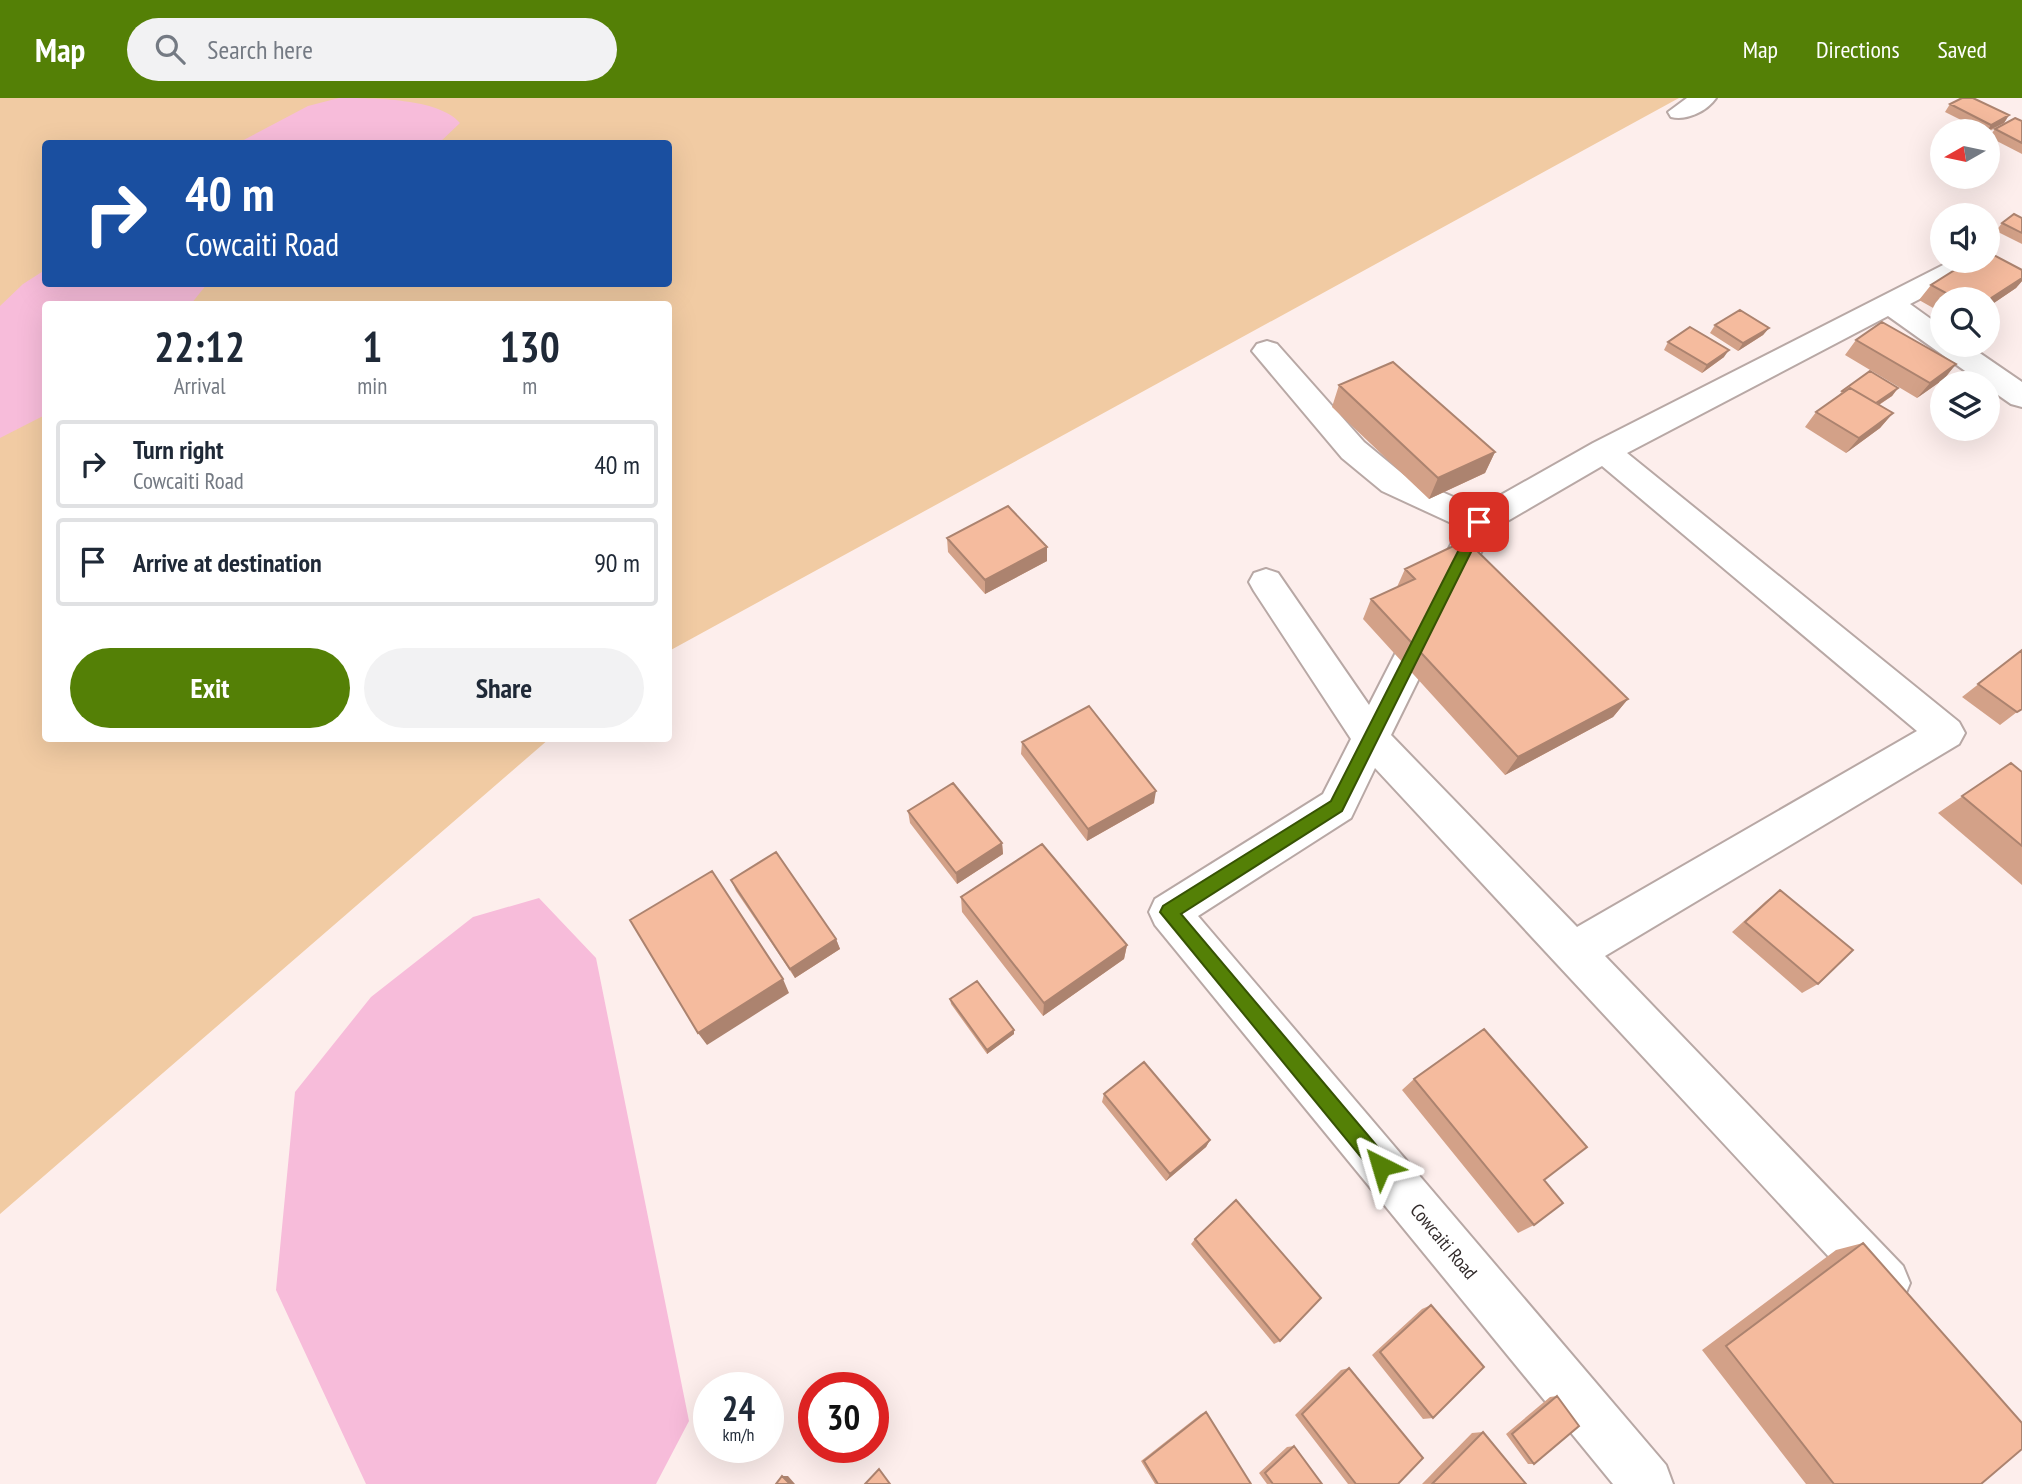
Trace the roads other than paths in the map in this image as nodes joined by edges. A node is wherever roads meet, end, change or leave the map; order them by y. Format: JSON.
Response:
{"nodes":[{"id":1,"x":1704,"y":98,"type":"edge"},
{"id":2,"x":1680,"y":112,"type":"dead end"},
{"id":3,"x":1948,"y":273,"type":"edge"},
{"id":4,"x":1890,"y":303,"type":"junction"},
{"id":5,"x":1930,"y":332,"type":"edge"},
{"id":6,"x":1267,"y":351,"type":"dead end"},
{"id":7,"x":1965,"y":357,"type":"edge"},
{"id":8,"x":2022,"y":397,"type":"edge"},
{"id":9,"x":1604,"y":452,"type":"junction"},
{"id":10,"x":1479,"y":522,"type":"junction"},
{"id":11,"x":1266,"y":582,"type":"dead end"},
{"id":12,"x":1371,"y":738,"type":"junction"},
{"id":13,"x":1573,"y":951,"type":"junction"},
{"id":14,"x":1917,"y":1316,"type":"edge"},
{"id":15,"x":1647,"y":1484,"type":"edge"}],
"edges":[{"from":1,"to":2,"type":"street"},
{"from":3,"to":4,"type":"street"},
{"from":4,"to":5,"type":"street"},
{"from":4,"to":9,"type":"street"},
{"from":6,"to":10,"type":"street"},
{"from":7,"to":8,"type":"street"},
{"from":9,"to":10,"type":"street"},
{"from":9,"to":13,"type":"street"},
{"from":10,"to":12,"type":"street","name":"Cowcaiti Road"},
{"from":11,"to":12,"type":"street"},
{"from":12,"to":13,"type":"street"},
{"from":12,"to":15,"type":"street","name":"Cowcaiti Road"},
{"from":13,"to":14,"type":"street"}]}
